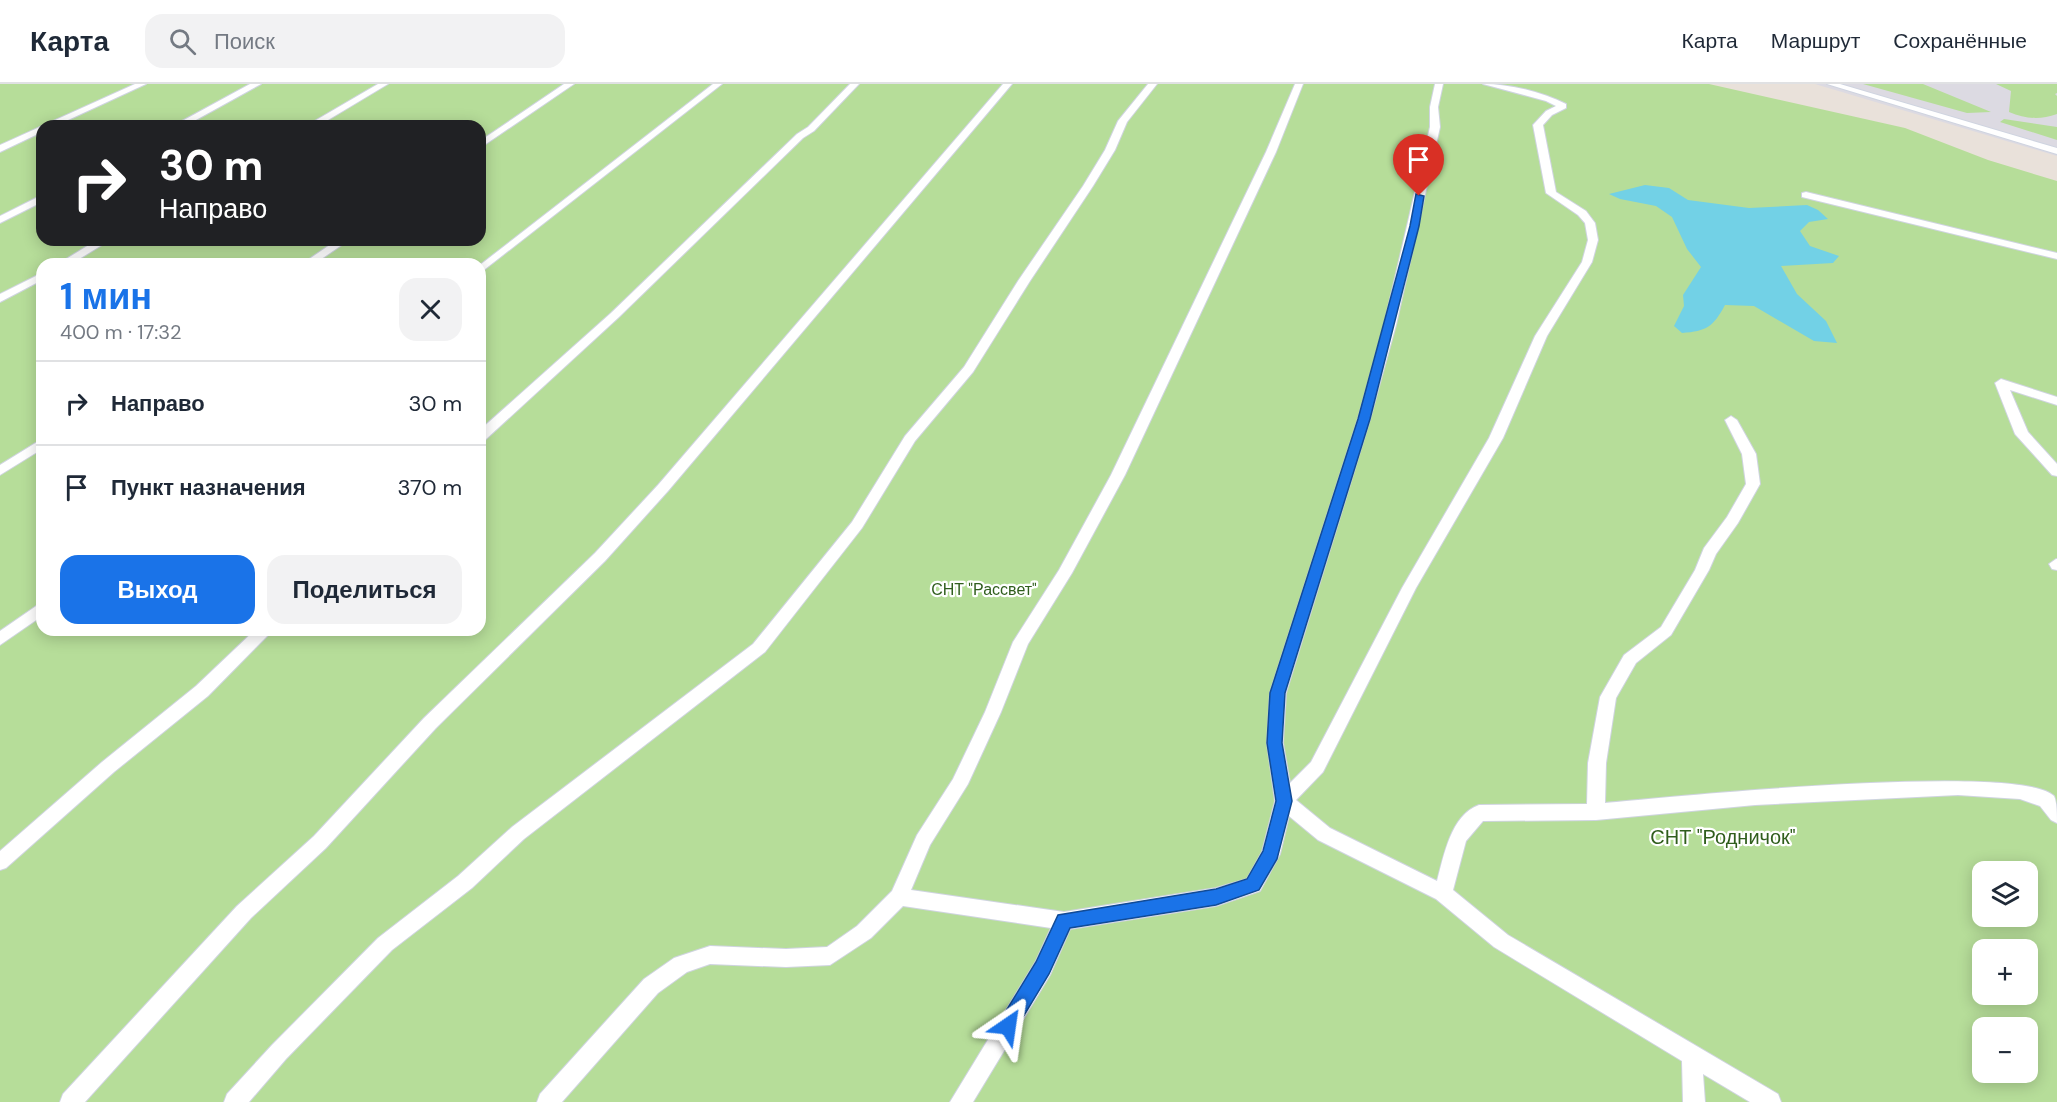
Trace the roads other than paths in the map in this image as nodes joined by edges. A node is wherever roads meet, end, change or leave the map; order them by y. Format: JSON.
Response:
{"nodes":[{"id":1,"x":142,"y":84,"type":"edge"},
{"id":2,"x":257,"y":84,"type":"edge"},
{"id":3,"x":384,"y":84,"type":"edge"},
{"id":4,"x":570,"y":84,"type":"edge"},
{"id":5,"x":718,"y":84,"type":"edge"},
{"id":6,"x":855,"y":84,"type":"edge"},
{"id":7,"x":1008,"y":84,"type":"edge"},
{"id":8,"x":1153,"y":84,"type":"edge"},
{"id":9,"x":1299,"y":84,"type":"edge"},
{"id":10,"x":1439,"y":84,"type":"edge"},
{"id":11,"x":1486,"y":84,"type":"edge"},
{"id":12,"x":1831,"y":84,"type":"edge"},
{"id":13,"x":60,"y":120,"type":"edge"},
{"id":14,"x":189,"y":120,"type":"edge"},
{"id":15,"x":321,"y":120,"type":"edge"},
{"id":16,"x":36,"y":131,"type":"edge"},
{"id":17,"x":486,"y":141,"type":"edge"},
{"id":18,"x":0,"y":148,"type":"edge"},
{"id":19,"x":2057,"y":151,"type":"edge"},
{"id":20,"x":1806,"y":195,"type":"dead end"},
{"id":21,"x":36,"y":201,"type":"edge"},
{"id":22,"x":0,"y":220,"type":"edge"},
{"id":23,"x":94,"y":246,"type":"edge"},
{"id":24,"x":335,"y":246,"type":"edge"},
{"id":25,"x":2057,"y":256,"type":"edge"},
{"id":26,"x":74,"y":258,"type":"edge"},
{"id":27,"x":316,"y":258,"type":"edge"},
{"id":28,"x":486,"y":265,"type":"edge"},
{"id":29,"x":36,"y":279,"type":"edge"},
{"id":30,"x":0,"y":299,"type":"edge"},
{"id":31,"x":2057,"y":400,"type":"edge"},
{"id":32,"x":1731,"y":420,"type":"dead end"},
{"id":33,"x":486,"y":432,"type":"edge"},
{"id":34,"x":36,"y":446,"type":"edge"},
{"id":35,"x":0,"y":471,"type":"edge"},
{"id":36,"x":2057,"y":472,"type":"edge"},
{"id":37,"x":36,"y":612,"type":"edge"},
{"id":38,"x":259,"y":636,"type":"edge"},
{"id":39,"x":0,"y":639,"type":"edge"},
{"id":40,"x":1284,"y":801,"type":"junction"},
{"id":41,"x":1596,"y":812,"type":"junction"},
{"id":42,"x":2057,"y":814,"type":"edge"},
{"id":43,"x":0,"y":862,"type":"edge"},
{"id":44,"x":1443,"y":893,"type":"junction"},
{"id":45,"x":899,"y":897,"type":"junction"},
{"id":46,"x":1064,"y":921,"type":"junction"},
{"id":47,"x":1692,"y":1057,"type":"junction"},
{"id":48,"x":71,"y":1102,"type":"edge"},
{"id":49,"x":235,"y":1102,"type":"edge"},
{"id":50,"x":548,"y":1102,"type":"edge"},
{"id":51,"x":961,"y":1102,"type":"edge"},
{"id":52,"x":1694,"y":1102,"type":"edge"},
{"id":53,"x":1770,"y":1102,"type":"edge"}],
"edges":[{"from":1,"to":13,"type":"lane"},
{"from":2,"to":14,"type":"lane"},
{"from":3,"to":15,"type":"lane"},
{"from":4,"to":17,"type":"lane"},
{"from":5,"to":28,"type":"lane"},
{"from":6,"to":33,"type":"lane"},
{"from":7,"to":48,"type":"lane"},
{"from":8,"to":49,"type":"lane"},
{"from":9,"to":45,"type":"lane"},
{"from":10,"to":40,"type":"lane"},
{"from":11,"to":40,"type":"lane"},
{"from":12,"to":19,"type":"lane"},
{"from":16,"to":18,"type":"lane"},
{"from":20,"to":25,"type":"lane"},
{"from":21,"to":22,"type":"lane"},
{"from":23,"to":26,"type":"lane"},
{"from":24,"to":27,"type":"lane"},
{"from":29,"to":30,"type":"lane"},
{"from":31,"to":36,"type":"lane"},
{"from":32,"to":41,"type":"lane"},
{"from":34,"to":35,"type":"lane"},
{"from":37,"to":39,"type":"lane"},
{"from":38,"to":43,"type":"lane"},
{"from":40,"to":44,"type":"lane"},
{"from":40,"to":46,"type":"lane"},
{"from":41,"to":42,"type":"lane"},
{"from":41,"to":44,"type":"lane"},
{"from":44,"to":47,"type":"lane"},
{"from":45,"to":46,"type":"lane"},
{"from":45,"to":50,"type":"lane"},
{"from":46,"to":51,"type":"lane"},
{"from":47,"to":52,"type":"lane"},
{"from":47,"to":53,"type":"lane"}]}
